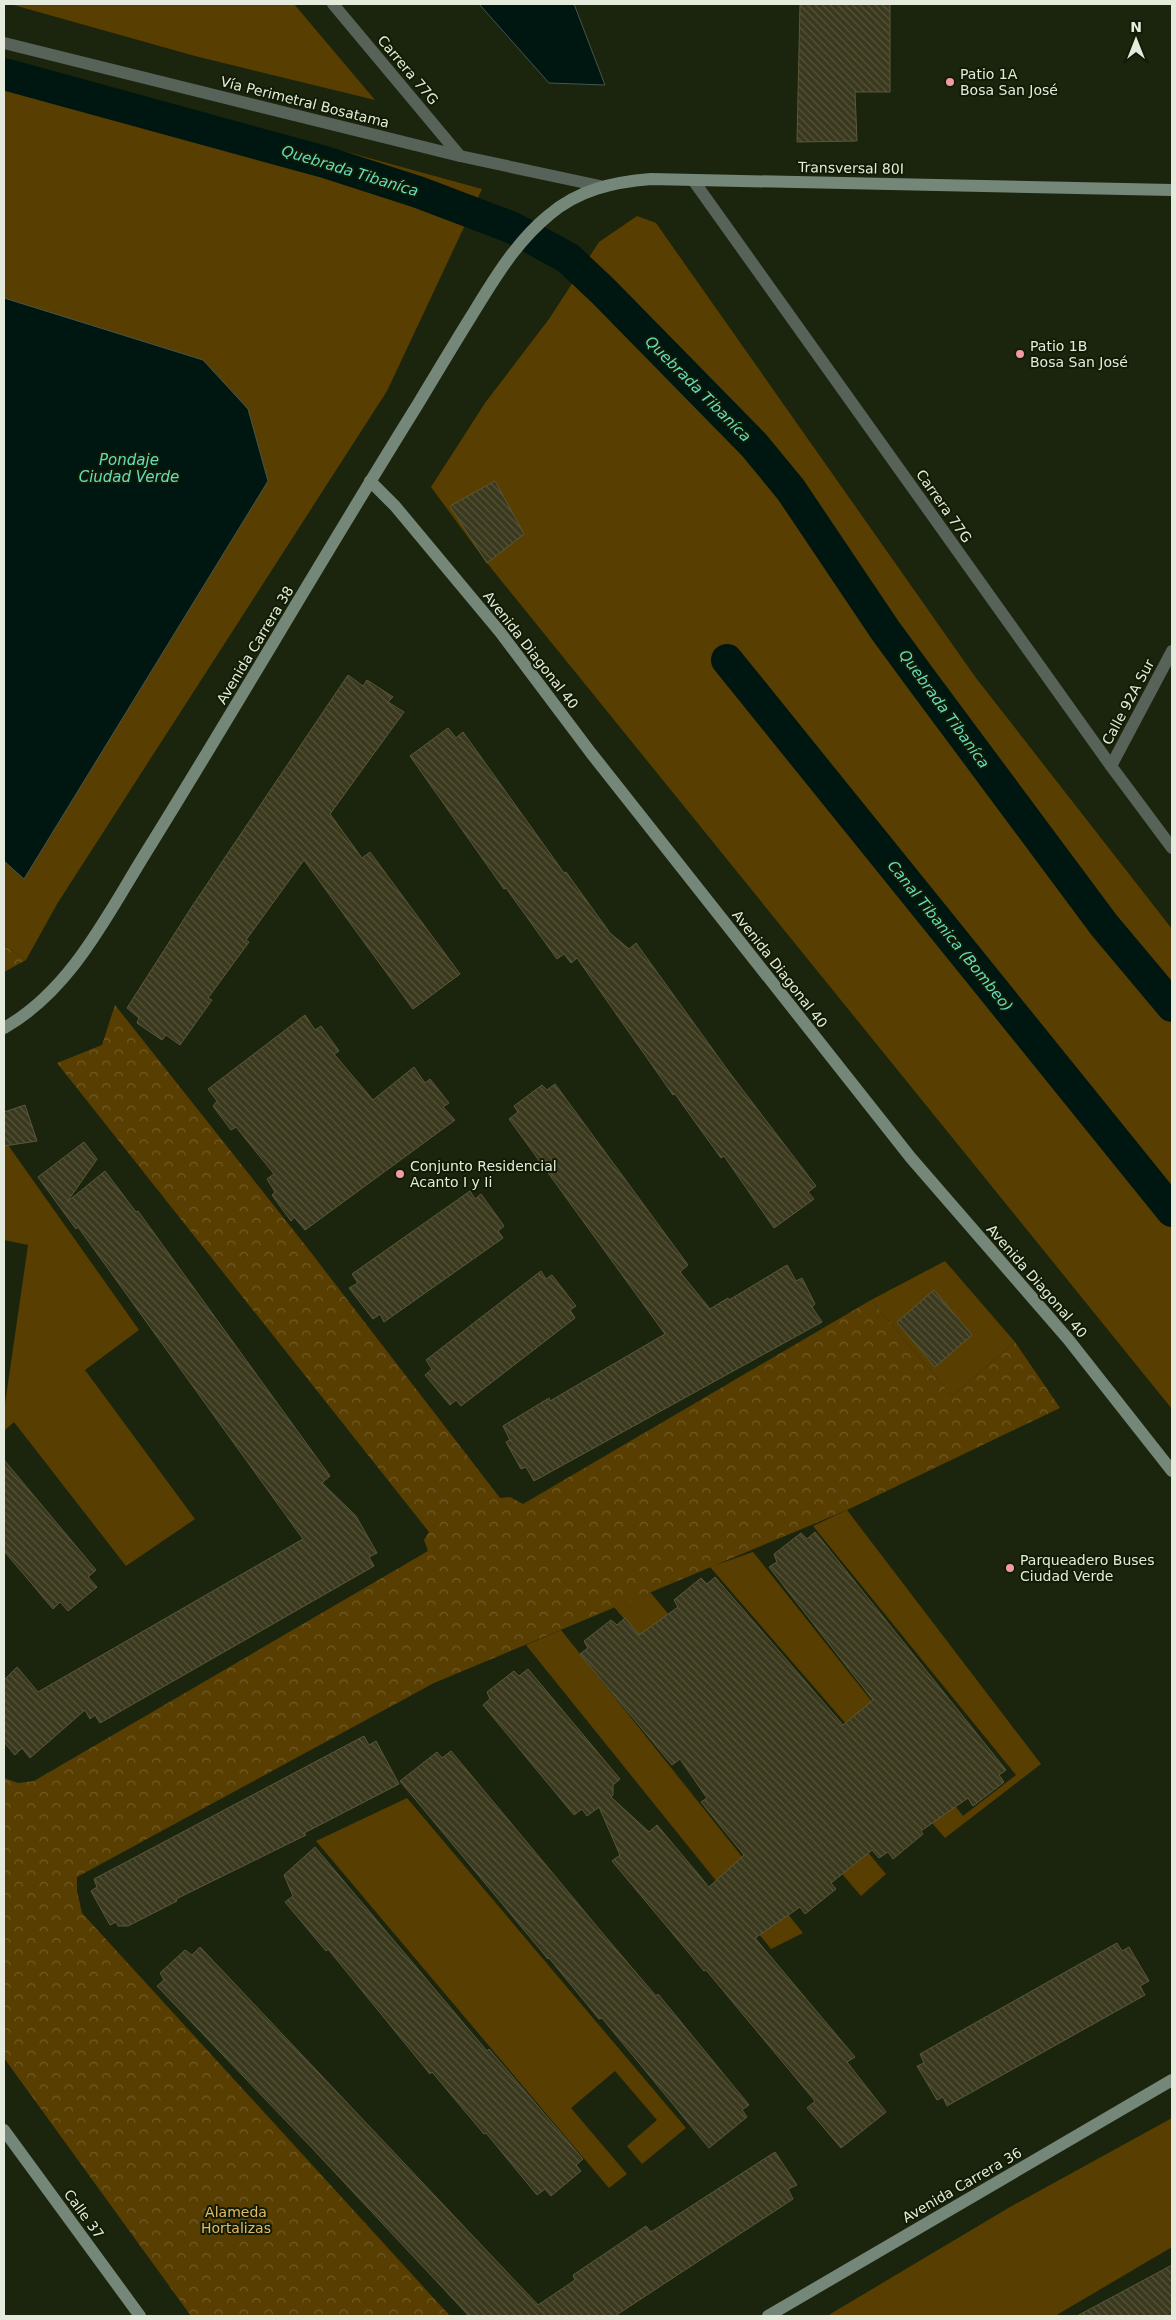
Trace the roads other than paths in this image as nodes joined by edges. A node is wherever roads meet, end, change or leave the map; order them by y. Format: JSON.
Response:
{"nodes":[{"id":1,"x":333,"y":4,"type":"edge"},
{"id":2,"x":4,"y":43,"type":"edge"},
{"id":3,"x":460,"y":156,"type":"junction"},
{"id":4,"x":694,"y":180,"type":"junction"},
{"id":5,"x":600,"y":186,"type":"junction"},
{"id":6,"x":1172,"y":190,"type":"edge"},
{"id":7,"x":508,"y":258,"type":"joint"},
{"id":8,"x":370,"y":480,"type":"junction"},
{"id":9,"x":1172,"y":652,"type":"edge"},
{"id":10,"x":1110,"y":766,"type":"junction"},
{"id":11,"x":1172,"y":848,"type":"edge"},
{"id":12,"x":4,"y":1028,"type":"edge"},
{"id":13,"x":1172,"y":1471,"type":"edge"},
{"id":14,"x":1172,"y":2080,"type":"edge"},
{"id":15,"x":4,"y":2130,"type":"edge"},
{"id":16,"x":140,"y":2316,"type":"edge"},
{"id":17,"x":768,"y":2316,"type":"edge"}],
"edges":[{"from":1,"to":3,"type":"street","name":"Carrera 77G"},
{"from":2,"to":3,"type":"street","name":"Vía Perimetral Bosatama"},
{"from":3,"to":5,"type":"street","name":"Vía Perimetral Bosatama"},
{"from":4,"to":5,"type":"main road","name":"Transversal 80I"},
{"from":4,"to":6,"type":"main road","name":"Transversal 80I"},
{"from":4,"to":10,"type":"street","name":"Carrera 77G"},
{"from":5,"to":7,"type":"main road","name":"Transversal 80I"},
{"from":7,"to":8,"type":"main road","name":"Avenida Carrera 38"},
{"from":8,"to":12,"type":"main road","name":"Avenida Carrera 38"},
{"from":8,"to":13,"type":"main road","name":"Avenida Diagonal 40"},
{"from":9,"to":10,"type":"street","name":"Calle 92A Sur"},
{"from":10,"to":11,"type":"street","name":"Carrera 77G"},
{"from":14,"to":17,"type":"main road","name":"Avenida Carrera 36"},
{"from":15,"to":16,"type":"main road","name":"Calle 37"}]}
